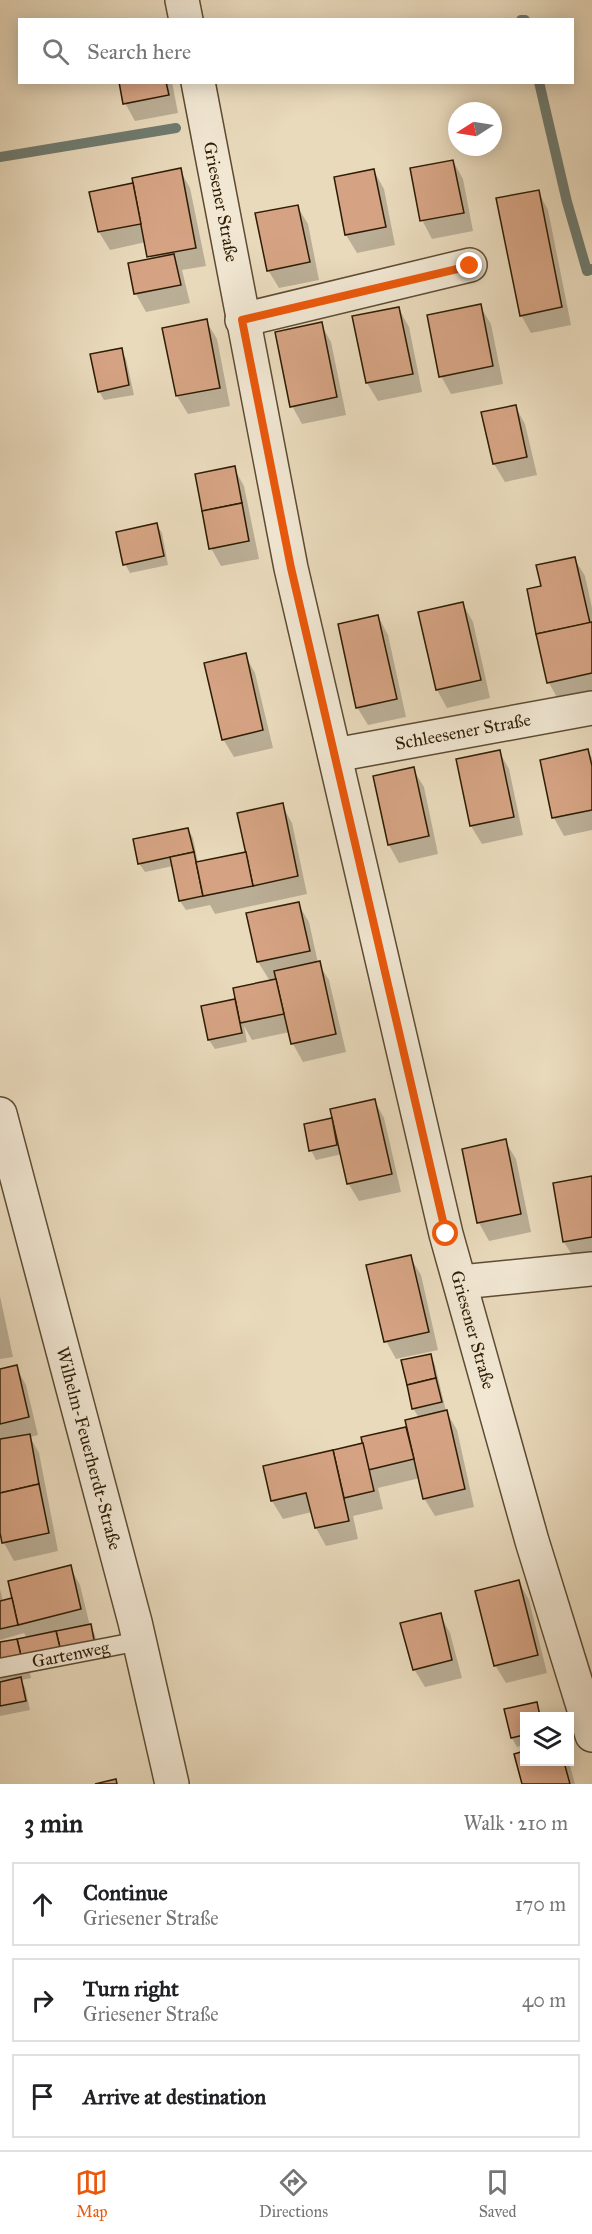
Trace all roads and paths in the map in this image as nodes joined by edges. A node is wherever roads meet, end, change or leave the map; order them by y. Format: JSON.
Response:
{"nodes":[{"id":1,"x":182,"y":0,"type":"edge"},
{"id":2,"x":186,"y":18,"type":"edge"},
{"id":3,"x":198,"y":84,"type":"edge"},
{"id":4,"x":470,"y":266,"type":"dead end"},
{"id":5,"x":242,"y":320,"type":"junction"},
{"id":6,"x":592,"y":708,"type":"edge"},
{"id":7,"x":335,"y":755,"type":"junction"},
{"id":8,"x":0,"y":1114,"type":"edge"},
{"id":9,"x":592,"y":1269,"type":"edge"},
{"id":10,"x":461,"y":1282,"type":"junction"},
{"id":11,"x":140,"y":1641,"type":"junction"},
{"id":12,"x":0,"y":1668,"type":"edge"},
{"id":13,"x":592,"y":1735,"type":"edge"},
{"id":14,"x":172,"y":1784,"type":"edge"}],
"edges":[{"from":1,"to":2,"type":"street"},
{"from":3,"to":5,"type":"street","name":"Griesener Straße"},
{"from":4,"to":5,"type":"street"},
{"from":5,"to":7,"type":"street","name":"Griesener Straße"},
{"from":6,"to":7,"type":"street","name":"Schleesener Straße"},
{"from":7,"to":10,"type":"street","name":"Griesener Straße"},
{"from":8,"to":11,"type":"street","name":"Wilhelm-Feuerherdt-Straße"},
{"from":9,"to":10,"type":"street"},
{"from":10,"to":13,"type":"street","name":"Griesener Straße"},
{"from":11,"to":12,"type":"lane","name":"Gartenweg"},
{"from":11,"to":14,"type":"street","name":"Wilhelm-Feuerherdt-Straße"}]}
